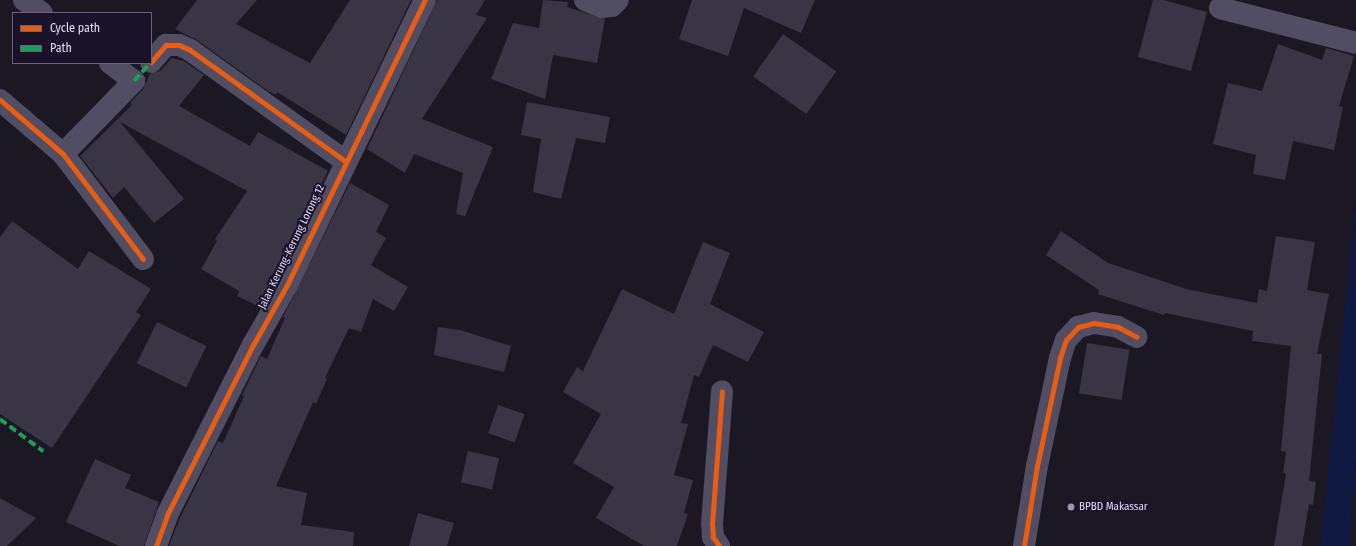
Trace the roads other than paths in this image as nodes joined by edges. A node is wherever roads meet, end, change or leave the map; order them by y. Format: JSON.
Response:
{"nodes":[{"id":1,"x":24,"y":0,"type":"edge"},
{"id":2,"x":425,"y":0,"type":"edge"},
{"id":3,"x":585,"y":0,"type":"edge"},
{"id":4,"x":618,"y":0,"type":"edge"},
{"id":5,"x":1220,"y":8,"type":"dead end"},
{"id":6,"x":41,"y":12,"type":"edge"},
{"id":7,"x":1355,"y":43,"type":"edge"},
{"id":8,"x":152,"y":62,"type":"edge"},
{"id":9,"x":111,"y":64,"type":"edge"},
{"id":10,"x":150,"y":64,"type":"edge"},
{"id":11,"x":134,"y":81,"type":"junction"},
{"id":12,"x":0,"y":100,"type":"edge"},
{"id":13,"x":63,"y":154,"type":"junction"},
{"id":14,"x":345,"y":161,"type":"junction"},
{"id":15,"x":143,"y":259,"type":"dead end"},
{"id":16,"x":1137,"y":337,"type":"dead end"},
{"id":17,"x":722,"y":391,"type":"dead end"},
{"id":18,"x":156,"y":546,"type":"edge"},
{"id":19,"x":719,"y":546,"type":"edge"},
{"id":20,"x":1024,"y":546,"type":"edge"}],
"edges":[{"from":1,"to":6,"type":"street"},
{"from":2,"to":14,"type":"street","name":"Jalan Kerung-Kerung Lorong 12"},
{"from":3,"to":4,"type":"street"},
{"from":5,"to":7,"type":"street"},
{"from":8,"to":14,"type":"street"},
{"from":9,"to":11,"type":"street"},
{"from":10,"to":11,"type":"street"},
{"from":11,"to":13,"type":"street"},
{"from":12,"to":13,"type":"street"},
{"from":13,"to":15,"type":"street"},
{"from":14,"to":18,"type":"street","name":"Jalan Kerung-Kerung Lorong 12"},
{"from":16,"to":20,"type":"street"},
{"from":17,"to":19,"type":"street"}]}
